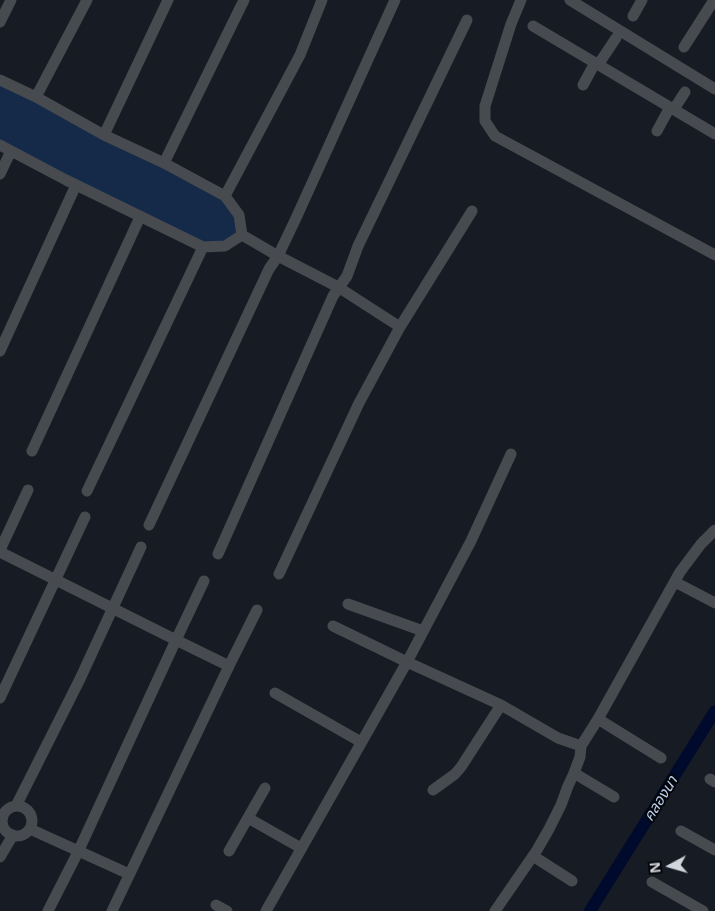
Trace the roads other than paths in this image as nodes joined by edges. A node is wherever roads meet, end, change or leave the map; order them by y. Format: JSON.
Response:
{"nodes":[{"id":1,"x":11,"y":0,"type":"edge"},
{"id":2,"x":87,"y":0,"type":"edge"},
{"id":3,"x":168,"y":0,"type":"edge"},
{"id":4,"x":244,"y":0,"type":"edge"},
{"id":5,"x":322,"y":0,"type":"edge"},
{"id":6,"x":395,"y":0,"type":"edge"},
{"id":7,"x":520,"y":0,"type":"edge"},
{"id":8,"x":570,"y":0,"type":"edge"},
{"id":9,"x":642,"y":0,"type":"edge"},
{"id":10,"x":713,"y":1,"type":"edge"},
{"id":11,"x":633,"y":16,"type":"dead end"},
{"id":12,"x":467,"y":20,"type":"dead end"},
{"id":13,"x":0,"y":22,"type":"edge"},
{"id":14,"x":533,"y":26,"type":"dead end"},
{"id":15,"x":616,"y":38,"type":"dead end"},
{"id":16,"x":684,"y":48,"type":"dead end"},
{"id":17,"x":597,"y":64,"type":"junction"},
{"id":18,"x":0,"y":80,"type":"edge"},
{"id":19,"x":583,"y":85,"type":"dead end"},
{"id":20,"x":715,"y":89,"type":"edge"},
{"id":21,"x":684,"y":92,"type":"dead end"},
{"id":22,"x":36,"y":97,"type":"junction"},
{"id":23,"x":672,"y":108,"type":"junction"},
{"id":24,"x":657,"y":131,"type":"dead end"},
{"id":25,"x":715,"y":134,"type":"edge"},
{"id":26,"x":104,"y":135,"type":"junction"},
{"id":27,"x":0,"y":145,"type":"edge"},
{"id":28,"x":11,"y":151,"type":"junction"},
{"id":29,"x":164,"y":163,"type":"junction"},
{"id":30,"x":0,"y":174,"type":"edge"},
{"id":31,"x":76,"y":185,"type":"junction"},
{"id":32,"x":225,"y":196,"type":"junction"},
{"id":33,"x":472,"y":211,"type":"dead end"},
{"id":34,"x":140,"y":217,"type":"junction"},
{"id":35,"x":242,"y":235,"type":"junction"},
{"id":36,"x":202,"y":247,"type":"junction"},
{"id":37,"x":715,"y":255,"type":"edge"},
{"id":38,"x":278,"y":256,"type":"junction"},
{"id":39,"x":338,"y":287,"type":"junction"},
{"id":40,"x":400,"y":327,"type":"junction"},
{"id":41,"x":0,"y":352,"type":"edge"},
{"id":42,"x":32,"y":451,"type":"dead end"},
{"id":43,"x":510,"y":454,"type":"dead end"},
{"id":44,"x":28,"y":490,"type":"dead end"},
{"id":45,"x":88,"y":491,"type":"dead end"},
{"id":46,"x":85,"y":517,"type":"dead end"},
{"id":47,"x":149,"y":525,"type":"dead end"},
{"id":48,"x":715,"y":530,"type":"edge"},
{"id":49,"x":141,"y":547,"type":"dead end"},
{"id":50,"x":0,"y":551,"type":"edge"},
{"id":51,"x":218,"y":554,"type":"dead end"},
{"id":52,"x":279,"y":574,"type":"dead end"},
{"id":53,"x":56,"y":580,"type":"junction"},
{"id":54,"x":204,"y":581,"type":"dead end"},
{"id":55,"x":675,"y":582,"type":"junction"},
{"id":56,"x":715,"y":603,"type":"edge"},
{"id":57,"x":348,"y":604,"type":"dead end"},
{"id":58,"x":112,"y":608,"type":"junction"},
{"id":59,"x":257,"y":610,"type":"dead end"},
{"id":60,"x":333,"y":626,"type":"dead end"},
{"id":61,"x":423,"y":631,"type":"junction"},
{"id":62,"x":176,"y":640,"type":"junction"},
{"id":63,"x":407,"y":662,"type":"junction"},
{"id":64,"x":229,"y":666,"type":"junction"},
{"id":65,"x":275,"y":693,"type":"dead end"},
{"id":66,"x":0,"y":698,"type":"edge"},
{"id":67,"x":501,"y":706,"type":"junction"},
{"id":68,"x":598,"y":720,"type":"junction"},
{"id":69,"x":361,"y":742,"type":"junction"},
{"id":70,"x":581,"y":746,"type":"junction"},
{"id":71,"x":661,"y":758,"type":"dead end"},
{"id":72,"x":574,"y":773,"type":"junction"},
{"id":73,"x":264,"y":788,"type":"dead end"},
{"id":74,"x":433,"y":790,"type":"dead end"},
{"id":75,"x":614,"y":797,"type":"dead end"},
{"id":76,"x":16,"y":806,"type":"junction"},
{"id":77,"x":2,"y":817,"type":"edge"},
{"id":78,"x":248,"y":818,"type":"junction"},
{"id":79,"x":30,"y":829,"type":"junction"},
{"id":80,"x":681,"y":831,"type":"dead end"},
{"id":81,"x":13,"y":835,"type":"junction"},
{"id":82,"x":301,"y":848,"type":"junction"},
{"id":83,"x":715,"y":850,"type":"edge"},
{"id":84,"x":230,"y":851,"type":"dead end"},
{"id":85,"x":78,"y":852,"type":"junction"},
{"id":86,"x":532,"y":856,"type":"junction"},
{"id":87,"x":0,"y":857,"type":"edge"},
{"id":88,"x":129,"y":874,"type":"junction"},
{"id":89,"x":572,"y":881,"type":"dead end"},
{"id":90,"x":652,"y":882,"type":"dead end"},
{"id":91,"x":216,"y":904,"type":"dead end"},
{"id":92,"x":48,"y":911,"type":"edge"},
{"id":93,"x":112,"y":911,"type":"edge"},
{"id":94,"x":227,"y":911,"type":"edge"},
{"id":95,"x":266,"y":911,"type":"edge"},
{"id":96,"x":495,"y":911,"type":"edge"},
{"id":97,"x":703,"y":911,"type":"edge"}],
"edges":[{"from":1,"to":13,"type":"street"},
{"from":2,"to":22,"type":"street"},
{"from":3,"to":26,"type":"street"},
{"from":4,"to":29,"type":"street"},
{"from":5,"to":32,"type":"street"},
{"from":6,"to":38,"type":"street"},
{"from":7,"to":37,"type":"street"},
{"from":8,"to":20,"type":"street"},
{"from":9,"to":11,"type":"street"},
{"from":10,"to":16,"type":"street"},
{"from":12,"to":39,"type":"street"},
{"from":14,"to":17,"type":"street"},
{"from":15,"to":17,"type":"street"},
{"from":17,"to":19,"type":"street"},
{"from":17,"to":23,"type":"street"},
{"from":18,"to":22,"type":"street"},
{"from":21,"to":23,"type":"street"},
{"from":22,"to":26,"type":"street"},
{"from":23,"to":24,"type":"street"},
{"from":23,"to":25,"type":"street"},
{"from":26,"to":29,"type":"street"},
{"from":27,"to":28,"type":"street"},
{"from":28,"to":30,"type":"street"},
{"from":28,"to":31,"type":"street"},
{"from":29,"to":32,"type":"street"},
{"from":31,"to":34,"type":"street"},
{"from":31,"to":41,"type":"street"},
{"from":32,"to":35,"type":"street"},
{"from":33,"to":40,"type":"street"},
{"from":34,"to":36,"type":"street"},
{"from":34,"to":42,"type":"street"},
{"from":35,"to":36,"type":"street"},
{"from":35,"to":38,"type":"street"},
{"from":36,"to":45,"type":"street"},
{"from":38,"to":39,"type":"street"},
{"from":38,"to":47,"type":"street"},
{"from":39,"to":40,"type":"street"},
{"from":39,"to":51,"type":"street"},
{"from":40,"to":52,"type":"street"},
{"from":43,"to":61,"type":"street"},
{"from":44,"to":50,"type":"street"},
{"from":46,"to":53,"type":"street"},
{"from":48,"to":55,"type":"street"},
{"from":49,"to":58,"type":"street"},
{"from":50,"to":53,"type":"street"},
{"from":53,"to":58,"type":"street"},
{"from":53,"to":66,"type":"street"},
{"from":54,"to":62,"type":"street"},
{"from":55,"to":56,"type":"street"},
{"from":55,"to":68,"type":"street"},
{"from":57,"to":61,"type":"street"},
{"from":58,"to":62,"type":"street"},
{"from":58,"to":76,"type":"street"},
{"from":59,"to":64,"type":"street"},
{"from":60,"to":63,"type":"street"},
{"from":61,"to":63,"type":"street"},
{"from":62,"to":64,"type":"street"},
{"from":62,"to":85,"type":"street"},
{"from":63,"to":67,"type":"street"},
{"from":63,"to":69,"type":"street"},
{"from":64,"to":88,"type":"street"},
{"from":65,"to":69,"type":"street"},
{"from":67,"to":70,"type":"street"},
{"from":67,"to":74,"type":"street"},
{"from":68,"to":70,"type":"street"},
{"from":68,"to":71,"type":"street"},
{"from":69,"to":82,"type":"street"},
{"from":70,"to":72,"type":"street"},
{"from":72,"to":75,"type":"street"},
{"from":72,"to":86,"type":"street"},
{"from":73,"to":78,"type":"street"},
{"from":76,"to":77,"type":"street"},
{"from":76,"to":79,"type":"street"},
{"from":77,"to":81,"type":"street"},
{"from":78,"to":82,"type":"street"},
{"from":78,"to":84,"type":"street"},
{"from":79,"to":81,"type":"street"},
{"from":79,"to":85,"type":"street"},
{"from":80,"to":83,"type":"street"},
{"from":81,"to":87,"type":"street"},
{"from":82,"to":95,"type":"street"},
{"from":85,"to":88,"type":"street"},
{"from":85,"to":92,"type":"street"},
{"from":86,"to":89,"type":"street"},
{"from":86,"to":96,"type":"street"},
{"from":88,"to":93,"type":"street"},
{"from":90,"to":97,"type":"street"},
{"from":91,"to":94,"type":"street"}]}
